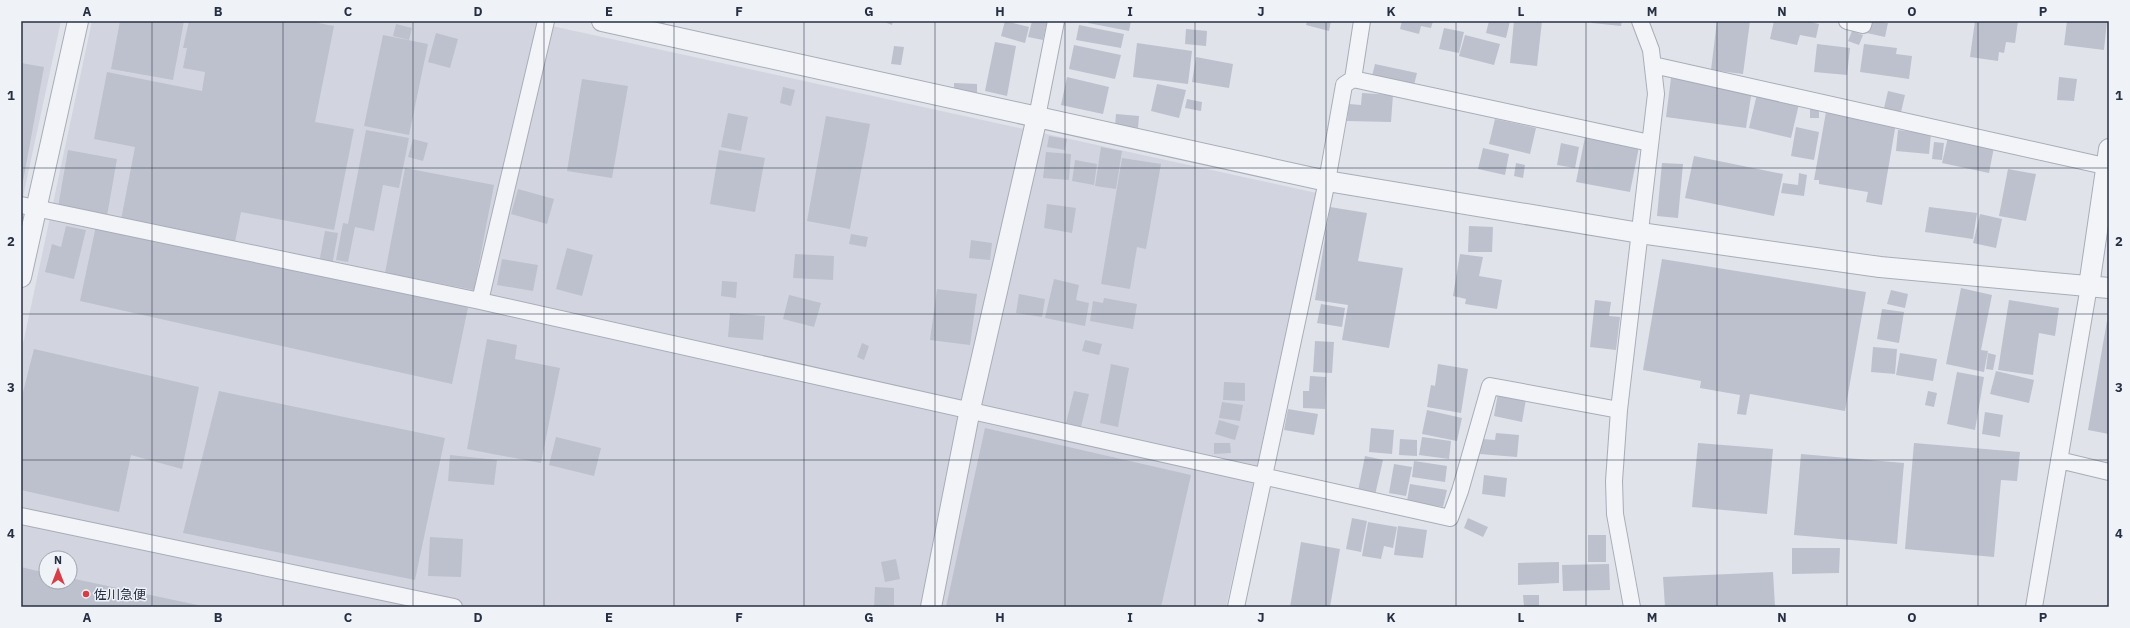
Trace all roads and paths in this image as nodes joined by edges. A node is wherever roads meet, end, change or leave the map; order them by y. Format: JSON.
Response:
{"nodes":[{"id":1,"x":78,"y":21,"type":"edge"},
{"id":2,"x":546,"y":21,"type":"edge"},
{"id":3,"x":602,"y":21,"type":"edge"},
{"id":4,"x":1056,"y":21,"type":"edge"},
{"id":5,"x":1362,"y":21,"type":"edge"},
{"id":6,"x":1640,"y":21,"type":"edge"},
{"id":7,"x":1847,"y":21,"type":"edge"},
{"id":8,"x":1864,"y":21,"type":"edge"},
{"id":9,"x":1653,"y":64,"type":"junction"},
{"id":10,"x":1353,"y":80,"type":"junction"},
{"id":11,"x":1036,"y":117,"type":"junction"},
{"id":12,"x":1650,"y":143,"type":"junction"},
{"id":13,"x":2108,"y":161,"type":"edge"},
{"id":14,"x":1327,"y":181,"type":"junction"},
{"id":15,"x":29,"y":206,"type":"edge"},
{"id":16,"x":1640,"y":234,"type":"junction"},
{"id":17,"x":21,"y":277,"type":"edge"},
{"id":18,"x":2089,"y":286,"type":"junction"},
{"id":19,"x":2109,"y":288,"type":"edge"},
{"id":20,"x":480,"y":301,"type":"junction"},
{"id":21,"x":970,"y":409,"type":"junction"},
{"id":22,"x":1619,"y":410,"type":"junction"},
{"id":23,"x":2059,"y":460,"type":"junction"},
{"id":24,"x":2109,"y":472,"type":"edge"},
{"id":25,"x":1265,"y":475,"type":"junction"},
{"id":26,"x":21,"y":516,"type":"edge"},
{"id":27,"x":454,"y":607,"type":"edge"},
{"id":28,"x":930,"y":607,"type":"edge"},
{"id":29,"x":1236,"y":607,"type":"edge"},
{"id":30,"x":1632,"y":607,"type":"edge"},
{"id":31,"x":2034,"y":607,"type":"edge"}],
"edges":[{"from":1,"to":15,"type":"street"},
{"from":2,"to":20,"type":"street"},
{"from":3,"to":11,"type":"street"},
{"from":4,"to":11,"type":"street"},
{"from":5,"to":10,"type":"street"},
{"from":6,"to":9,"type":"street"},
{"from":7,"to":8,"type":"street"},
{"from":9,"to":12,"type":"street"},
{"from":9,"to":13,"type":"street"},
{"from":10,"to":12,"type":"street"},
{"from":10,"to":14,"type":"street"},
{"from":11,"to":14,"type":"street"},
{"from":11,"to":21,"type":"street"},
{"from":12,"to":16,"type":"street"},
{"from":13,"to":18,"type":"street"},
{"from":14,"to":16,"type":"street"},
{"from":14,"to":25,"type":"street"},
{"from":15,"to":17,"type":"street"},
{"from":15,"to":20,"type":"street"},
{"from":16,"to":18,"type":"street"},
{"from":16,"to":22,"type":"street"},
{"from":18,"to":19,"type":"street"},
{"from":18,"to":23,"type":"street"},
{"from":20,"to":21,"type":"street"},
{"from":21,"to":25,"type":"street"},
{"from":21,"to":28,"type":"street"},
{"from":22,"to":25,"type":"street"},
{"from":22,"to":30,"type":"street"},
{"from":23,"to":24,"type":"street"},
{"from":23,"to":31,"type":"street"},
{"from":25,"to":29,"type":"street"},
{"from":26,"to":27,"type":"street"}]}
